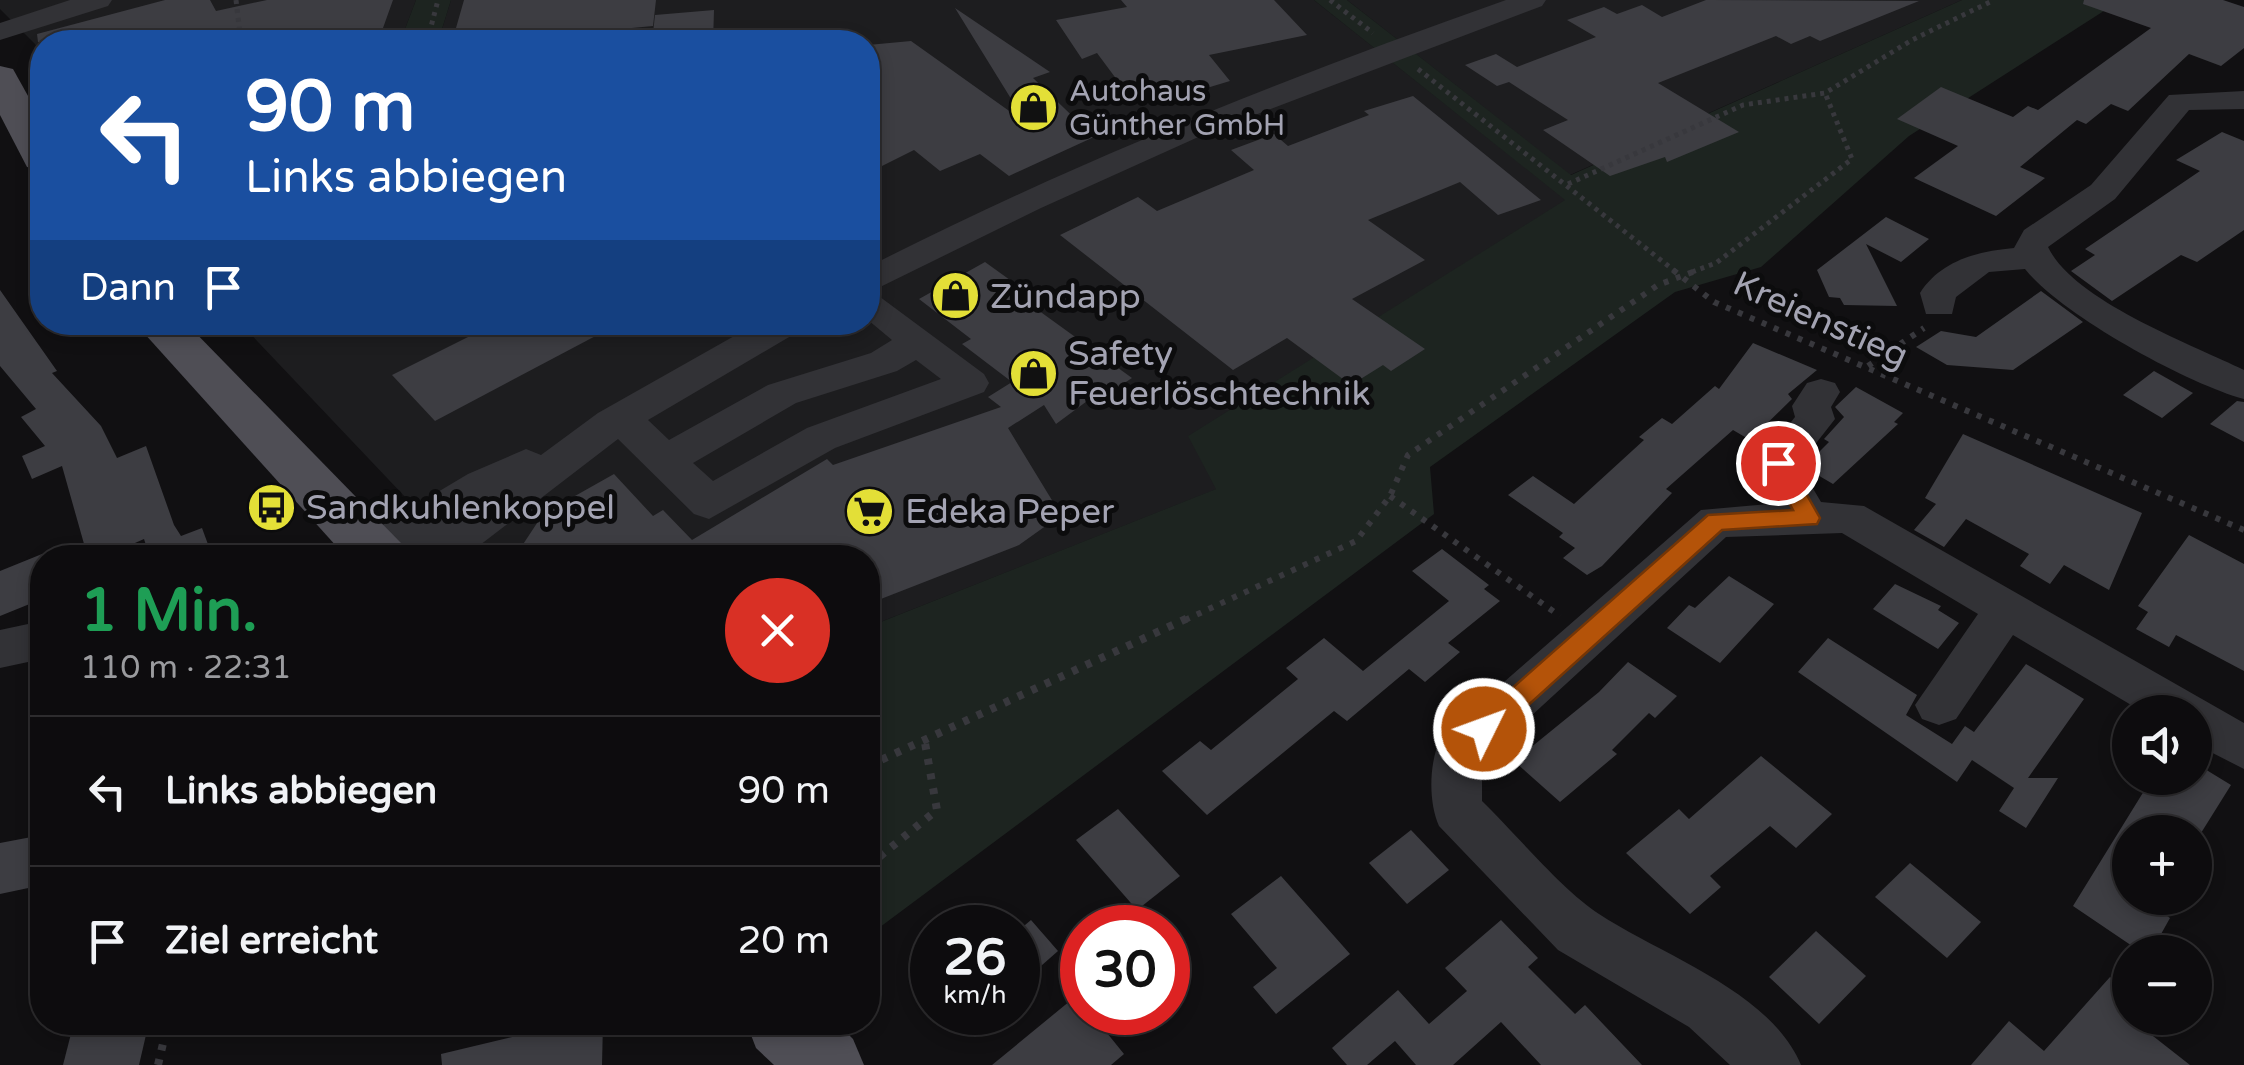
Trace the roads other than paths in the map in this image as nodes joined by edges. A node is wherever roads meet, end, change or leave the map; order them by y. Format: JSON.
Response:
{"nodes":[{"id":1,"x":67,"y":0,"type":"edge"},
{"id":2,"x":98,"y":0,"type":"edge"},
{"id":3,"x":1532,"y":0,"type":"edge"},
{"id":4,"x":0,"y":18,"type":"edge"},
{"id":5,"x":0,"y":32,"type":"edge"},
{"id":6,"x":0,"y":77,"type":"edge"},
{"id":7,"x":2244,"y":100,"type":"edge"},
{"id":8,"x":30,"y":135,"type":"edge"},
{"id":9,"x":2032,"y":258,"type":"junction"},
{"id":10,"x":880,"y":274,"type":"edge"},
{"id":11,"x":1939,"y":306,"type":"road end"},
{"id":12,"x":880,"y":312,"type":"edge"},
{"id":13,"x":170,"y":335,"type":"edge"},
{"id":14,"x":765,"y":335,"type":"edge"},
{"id":15,"x":918,"y":342,"type":"junction"},
{"id":16,"x":2244,"y":386,"type":"edge"},
{"id":17,"x":1821,"y":392,"type":"dead end"},
{"id":18,"x":616,"y":421,"type":"junction"},
{"id":19,"x":665,"y":461,"type":"junction"},
{"id":20,"x":1809,"y":518,"type":"junction"},
{"id":21,"x":369,"y":545,"type":"edge"},
{"id":22,"x":392,"y":545,"type":"edge"},
{"id":23,"x":449,"y":545,"type":"edge"},
{"id":24,"x":2006,"y":609,"type":"junction"},
{"id":25,"x":30,"y":643,"type":"edge"},
{"id":26,"x":0,"y":649,"type":"edge"},
{"id":27,"x":2154,"y":695,"type":"edge"},
{"id":28,"x":1938,"y":705,"type":"dead end"},
{"id":29,"x":2212,"y":730,"type":"edge"},
{"id":30,"x":2244,"y":748,"type":"edge"},
{"id":31,"x":796,"y":1035,"type":"edge"},
{"id":32,"x":828,"y":1065,"type":"edge"},
{"id":33,"x":1772,"y":1065,"type":"edge"}],
"edges":[{"from":1,"to":4,"type":"street"},
{"from":2,"to":5,"type":"street"},
{"from":3,"to":10,"type":"street"},
{"from":6,"to":8,"type":"main road"},
{"from":7,"to":9,"type":"street"},
{"from":9,"to":11,"type":"street"},
{"from":9,"to":16,"type":"street"},
{"from":12,"to":15,"type":"street"},
{"from":13,"to":21,"type":"main road"},
{"from":14,"to":18,"type":"street"},
{"from":15,"to":19,"type":"street"},
{"from":15,"to":19,"type":"street"},
{"from":17,"to":20,"type":"street"},
{"from":18,"to":19,"type":"street"},
{"from":18,"to":22,"type":"street"},
{"from":18,"to":23,"type":"street"},
{"from":20,"to":24,"type":"street"},
{"from":20,"to":33,"type":"street"},
{"from":24,"to":27,"type":"street"},
{"from":24,"to":28,"type":"street"},
{"from":25,"to":26,"type":"street"},
{"from":29,"to":30,"type":"street"},
{"from":31,"to":32,"type":"main road"}]}
